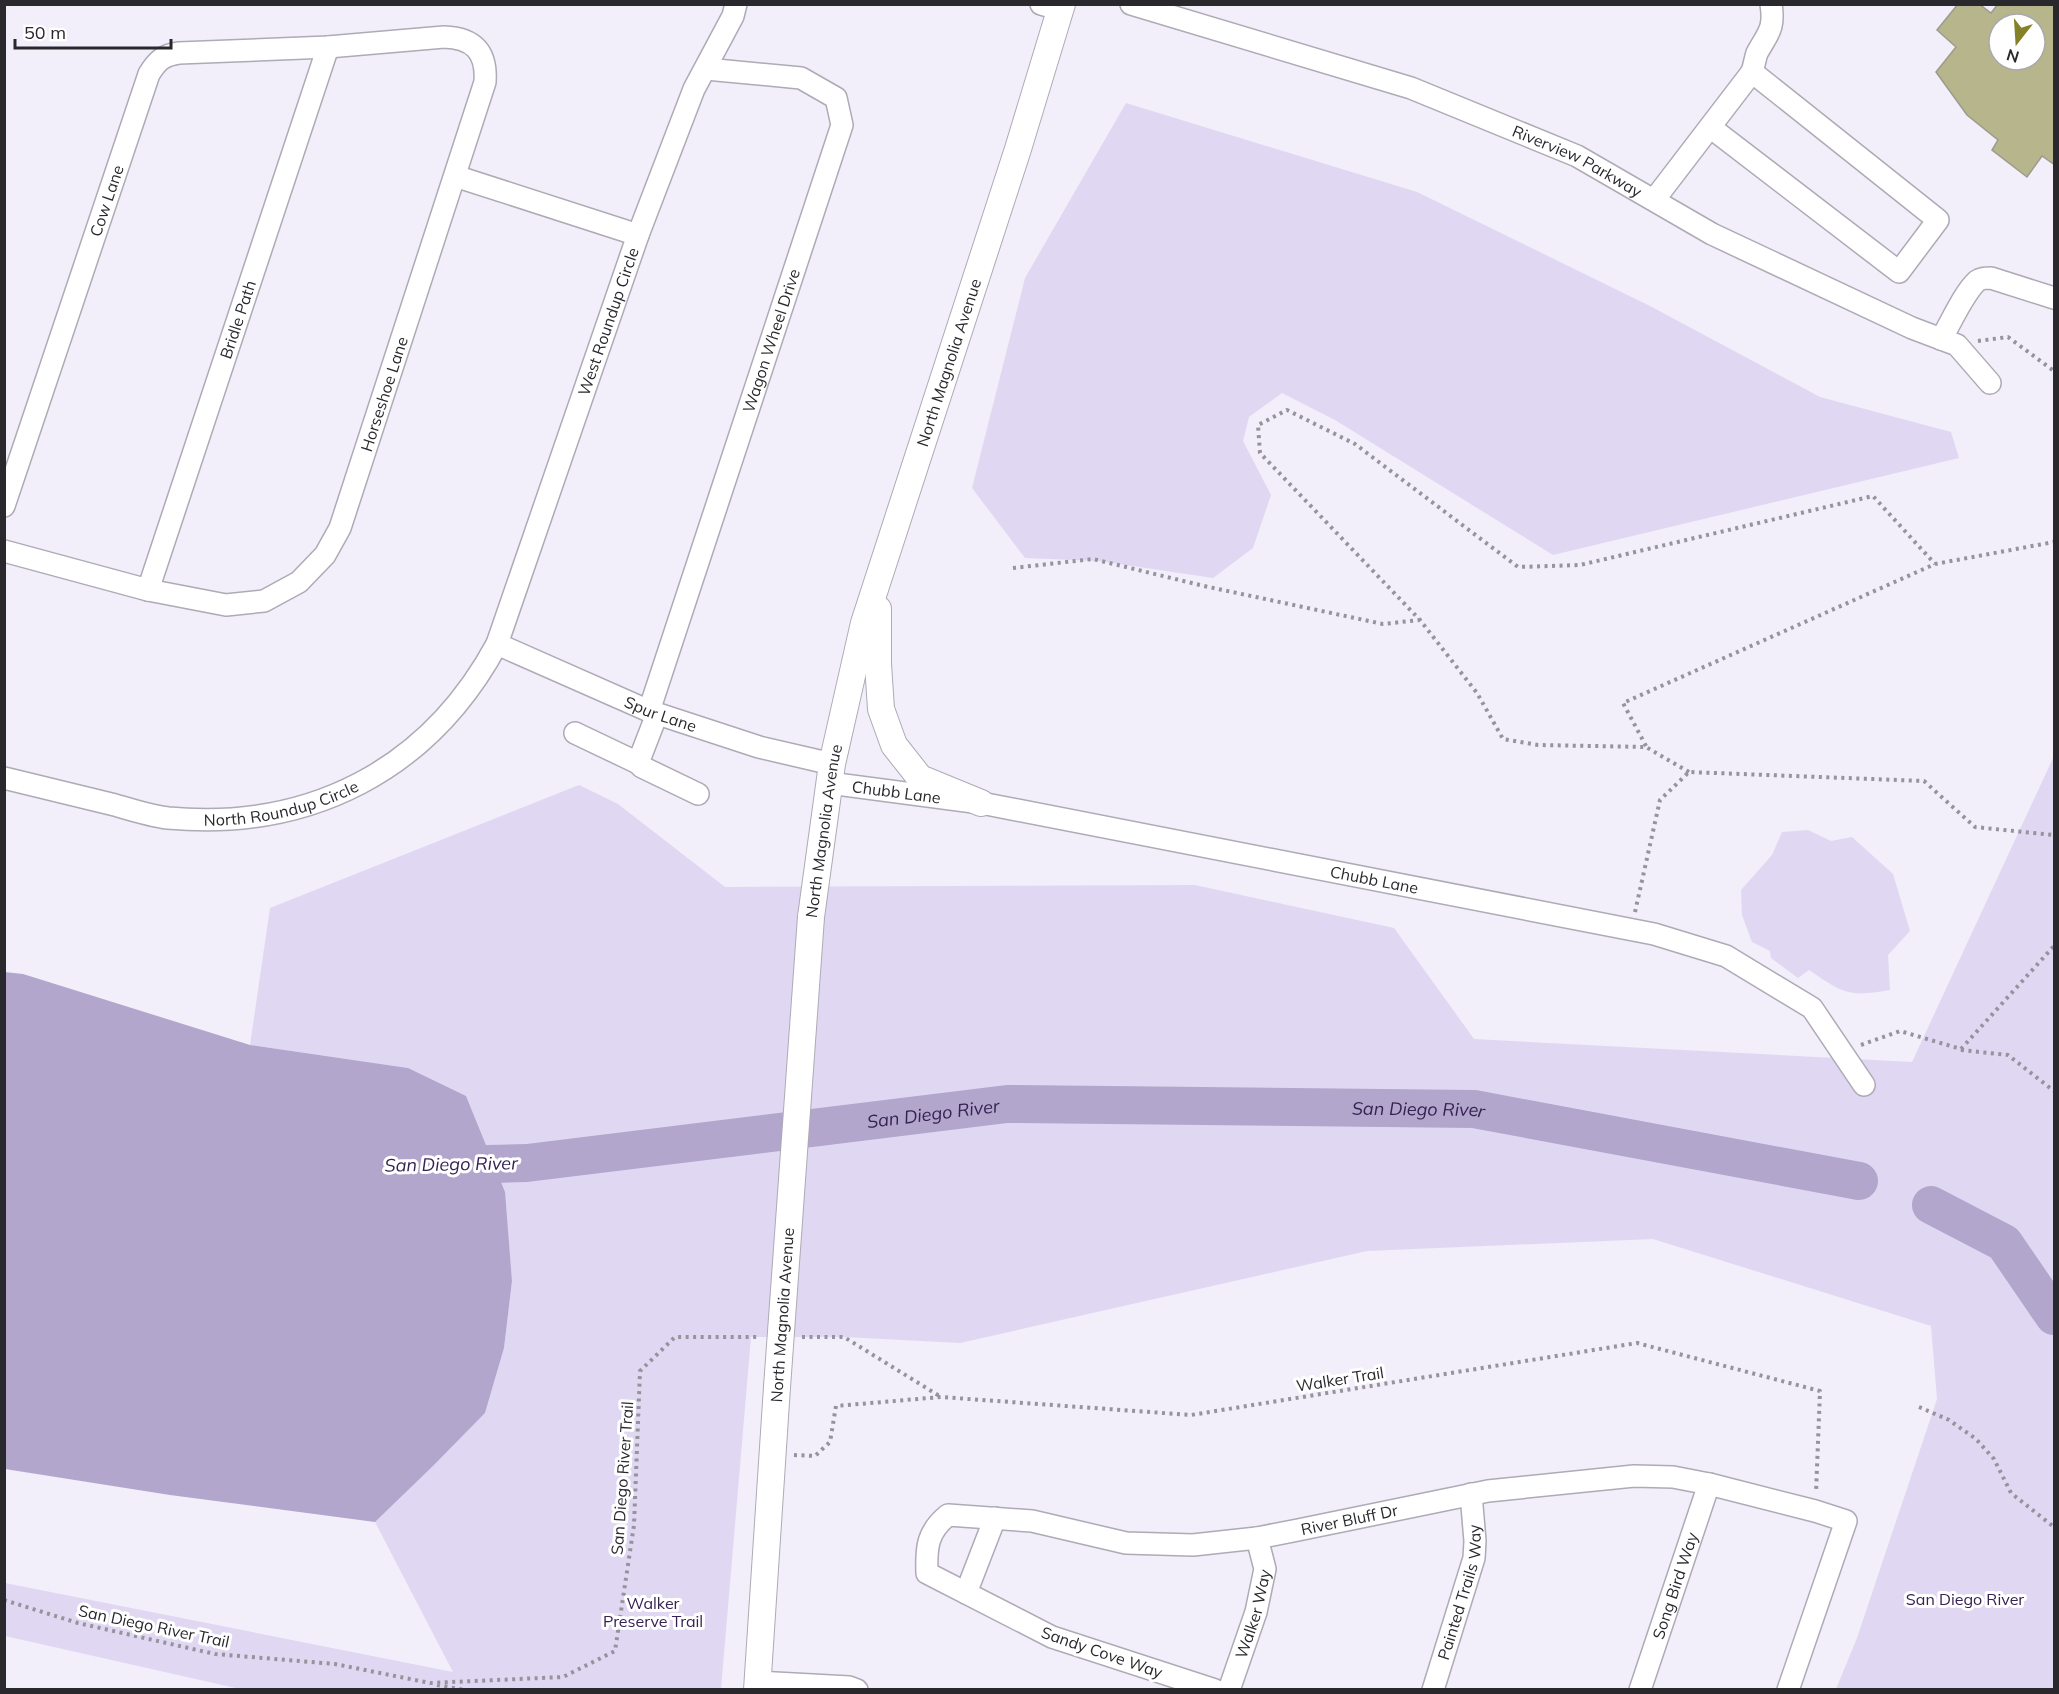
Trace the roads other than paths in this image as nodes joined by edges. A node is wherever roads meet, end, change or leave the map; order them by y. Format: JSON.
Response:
{"nodes":[{"id":1,"x":736,"y":4,"type":"edge"},
{"id":2,"x":1131,"y":4,"type":"edge"},
{"id":3,"x":1771,"y":4,"type":"edge"},
{"id":4,"x":1055,"y":6,"type":"edge"},
{"id":5,"x":328,"y":48,"type":"junction"},
{"id":6,"x":706,"y":69,"type":"junction"},
{"id":7,"x":1752,"y":72,"type":"junction"},
{"id":8,"x":1710,"y":126,"type":"junction"},
{"id":9,"x":455,"y":176,"type":"junction"},
{"id":10,"x":1654,"y":200,"type":"junction"},
{"id":11,"x":638,"y":235,"type":"junction"},
{"id":12,"x":2055,"y":298,"type":"edge"},
{"id":13,"x":1949,"y":342,"type":"junction"},
{"id":14,"x":1990,"y":383,"type":"dead end"},
{"id":15,"x":4,"y":506,"type":"edge"},
{"id":16,"x":4,"y":551,"type":"edge"},
{"id":17,"x":878,"y":579,"type":"junction"},
{"id":18,"x":148,"y":590,"type":"junction"},
{"id":19,"x":497,"y":644,"type":"junction"},
{"id":20,"x":653,"y":713,"type":"junction"},
{"id":21,"x":575,"y":733,"type":"dead end"},
{"id":22,"x":638,"y":763,"type":"junction"},
{"id":23,"x":831,"y":773,"type":"junction"},
{"id":24,"x":4,"y":778,"type":"edge"},
{"id":25,"x":698,"y":794,"type":"dead end"},
{"id":26,"x":981,"y":803,"type":"junction"},
{"id":27,"x":1864,"y":1085,"type":"dead end"},
{"id":28,"x":1709,"y":1484,"type":"junction"},
{"id":29,"x":1471,"y":1494,"type":"junction"},
{"id":30,"x":995,"y":1518,"type":"junction"},
{"id":31,"x":1257,"y":1538,"type":"junction"},
{"id":32,"x":927,"y":1573,"type":"joint"},
{"id":33,"x":966,"y":1593,"type":"junction"},
{"id":34,"x":757,"y":1686,"type":"edge"},
{"id":35,"x":857,"y":1689,"type":"edge"},
{"id":36,"x":1215,"y":1689,"type":"edge"},
{"id":37,"x":1229,"y":1689,"type":"edge"},
{"id":38,"x":1433,"y":1689,"type":"edge"},
{"id":39,"x":1640,"y":1689,"type":"edge"},
{"id":40,"x":1788,"y":1689,"type":"edge"}],
"edges":[{"from":1,"to":6,"type":"street","name":"West Roundup Circle"},
{"from":2,"to":10,"type":"street","name":"Riverview Parkway"},
{"from":3,"to":7,"type":"street"},
{"from":4,"to":17,"type":"main road","name":"North Magnolia Avenue"},
{"from":5,"to":9,"type":"street","name":"Horseshoe Lane"},
{"from":5,"to":15,"type":"street","name":"Cow Lane"},
{"from":5,"to":18,"type":"street","name":"Bridle Path"},
{"from":6,"to":11,"type":"street","name":"West Roundup Circle"},
{"from":6,"to":20,"type":"street","name":"Wagon Wheel Drive"},
{"from":7,"to":8,"type":"street"},
{"from":7,"to":8,"type":"street"},
{"from":8,"to":10,"type":"street"},
{"from":9,"to":11,"type":"street"},
{"from":9,"to":18,"type":"street","name":"Horseshoe Lane"},
{"from":10,"to":13,"type":"street","name":"Riverview Parkway"},
{"from":11,"to":19,"type":"street","name":"West Roundup Circle"},
{"from":12,"to":13,"type":"street"},
{"from":13,"to":14,"type":"street","name":"Riverview Parkway"},
{"from":16,"to":18,"type":"street","name":"Horseshoe Lane"},
{"from":17,"to":23,"type":"main road","name":"North Magnolia Avenue"},
{"from":17,"to":26,"type":"main road"},
{"from":19,"to":20,"type":"street","name":"Spur Lane"},
{"from":19,"to":24,"type":"street","name":"North Roundup Circle"},
{"from":20,"to":22,"type":"street","name":"Wagon Wheel Drive"},
{"from":20,"to":23,"type":"street","name":"Spur Lane"},
{"from":21,"to":22,"type":"street"},
{"from":22,"to":25,"type":"street"},
{"from":23,"to":26,"type":"street","name":"Chubb Lane"},
{"from":23,"to":34,"type":"main road","name":"North Magnolia Avenue","bridge":true},
{"from":26,"to":27,"type":"street","name":"Chubb Lane"},
{"from":28,"to":29,"type":"street","name":"River Bluff Dr"},
{"from":28,"to":39,"type":"street","name":"Song Bird Way"},
{"from":28,"to":40,"type":"street","name":"River Bluff Dr"},
{"from":29,"to":31,"type":"street","name":"River Bluff Dr"},
{"from":29,"to":38,"type":"street","name":"Painted Trails Way"},
{"from":30,"to":31,"type":"street","name":"River Bluff Dr"},
{"from":30,"to":32,"type":"street","name":"River Bluff Dr"},
{"from":30,"to":33,"type":"street"},
{"from":31,"to":37,"type":"street","name":"Walker Way"},
{"from":32,"to":33,"type":"street","name":"Sandy Cove Way"},
{"from":33,"to":36,"type":"street","name":"Sandy Cove Way"},
{"from":34,"to":35,"type":"street"}]}
